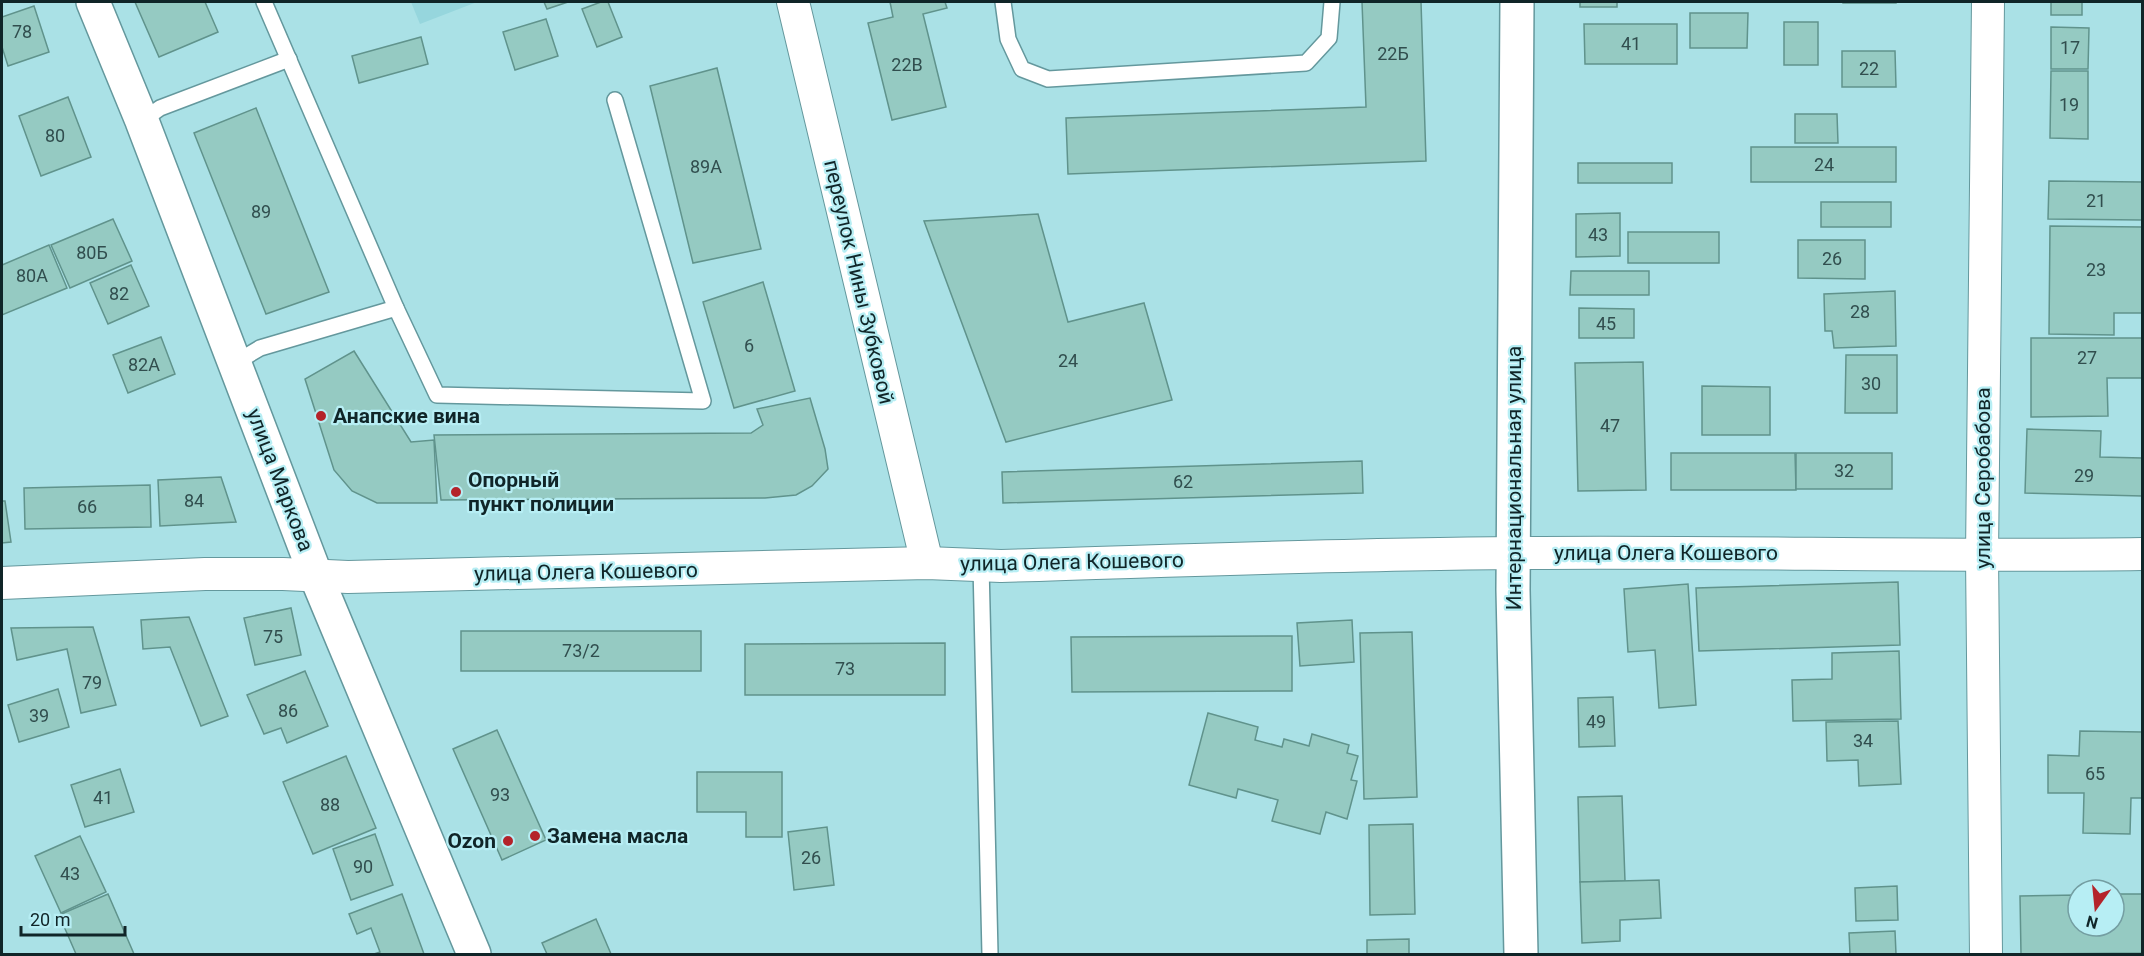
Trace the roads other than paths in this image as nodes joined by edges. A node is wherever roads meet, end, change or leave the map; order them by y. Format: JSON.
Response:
{"nodes":[{"id":1,"x":93,"y":2,"type":"edge"},
{"id":2,"x":264,"y":2,"type":"edge"},
{"id":3,"x":793,"y":2,"type":"edge"},
{"id":4,"x":1003,"y":2,"type":"edge"},
{"id":5,"x":1332,"y":2,"type":"edge"},
{"id":6,"x":1517,"y":2,"type":"edge"},
{"id":7,"x":1988,"y":2,"type":"edge"},
{"id":8,"x":289,"y":59,"type":"junction"},
{"id":9,"x":615,"y":100,"type":"dead end"},
{"id":10,"x":142,"y":121,"type":"junction"},
{"id":11,"x":396,"y":308,"type":"junction"},
{"id":12,"x":236,"y":363,"type":"junction"},
{"id":13,"x":1513,"y":553,"type":"junction"},
{"id":14,"x":2142,"y":554,"type":"edge"},
{"id":15,"x":1982,"y":556,"type":"junction"},
{"id":16,"x":927,"y":563,"type":"junction"},
{"id":17,"x":981,"y":565,"type":"junction"},
{"id":18,"x":316,"y":576,"type":"junction"},
{"id":19,"x":2,"y":583,"type":"edge"},
{"id":20,"x":474,"y":954,"type":"edge"},
{"id":21,"x":990,"y":954,"type":"edge"},
{"id":22,"x":1521,"y":954,"type":"edge"},
{"id":23,"x":1986,"y":954,"type":"edge"}],
"edges":[{"from":1,"to":10,"type":"main road","name":"улица Маркова"},
{"from":2,"to":8,"type":"lane"},
{"from":3,"to":16,"type":"street","name":"переулок Нины Зубковой"},
{"from":4,"to":5,"type":"lane"},
{"from":6,"to":13,"type":"main road","name":"Интернациональная улица"},
{"from":7,"to":15,"type":"street","name":"улица Серобабова"},
{"from":8,"to":10,"type":"lane"},
{"from":8,"to":11,"type":"lane"},
{"from":9,"to":11,"type":"lane"},
{"from":10,"to":12,"type":"main road","name":"улица Маркова"},
{"from":11,"to":12,"type":"lane"},
{"from":12,"to":18,"type":"main road","name":"улица Маркова"},
{"from":13,"to":15,"type":"street","name":"улица Олега Кошевого"},
{"from":13,"to":17,"type":"street","name":"улица Олега Кошевого"},
{"from":13,"to":22,"type":"main road","name":"Интернациональная улица"},
{"from":14,"to":15,"type":"street","name":"улица Олега Кошевого"},
{"from":15,"to":23,"type":"street","name":"улица Серобабова"},
{"from":16,"to":17,"type":"street","name":"улица Олега Кошевого"},
{"from":16,"to":18,"type":"street","name":"улица Олега Кошевого"},
{"from":17,"to":21,"type":"lane"},
{"from":18,"to":19,"type":"street","name":"улица Олега Кошевого"},
{"from":18,"to":20,"type":"main road","name":"улица Маркова"}]}
